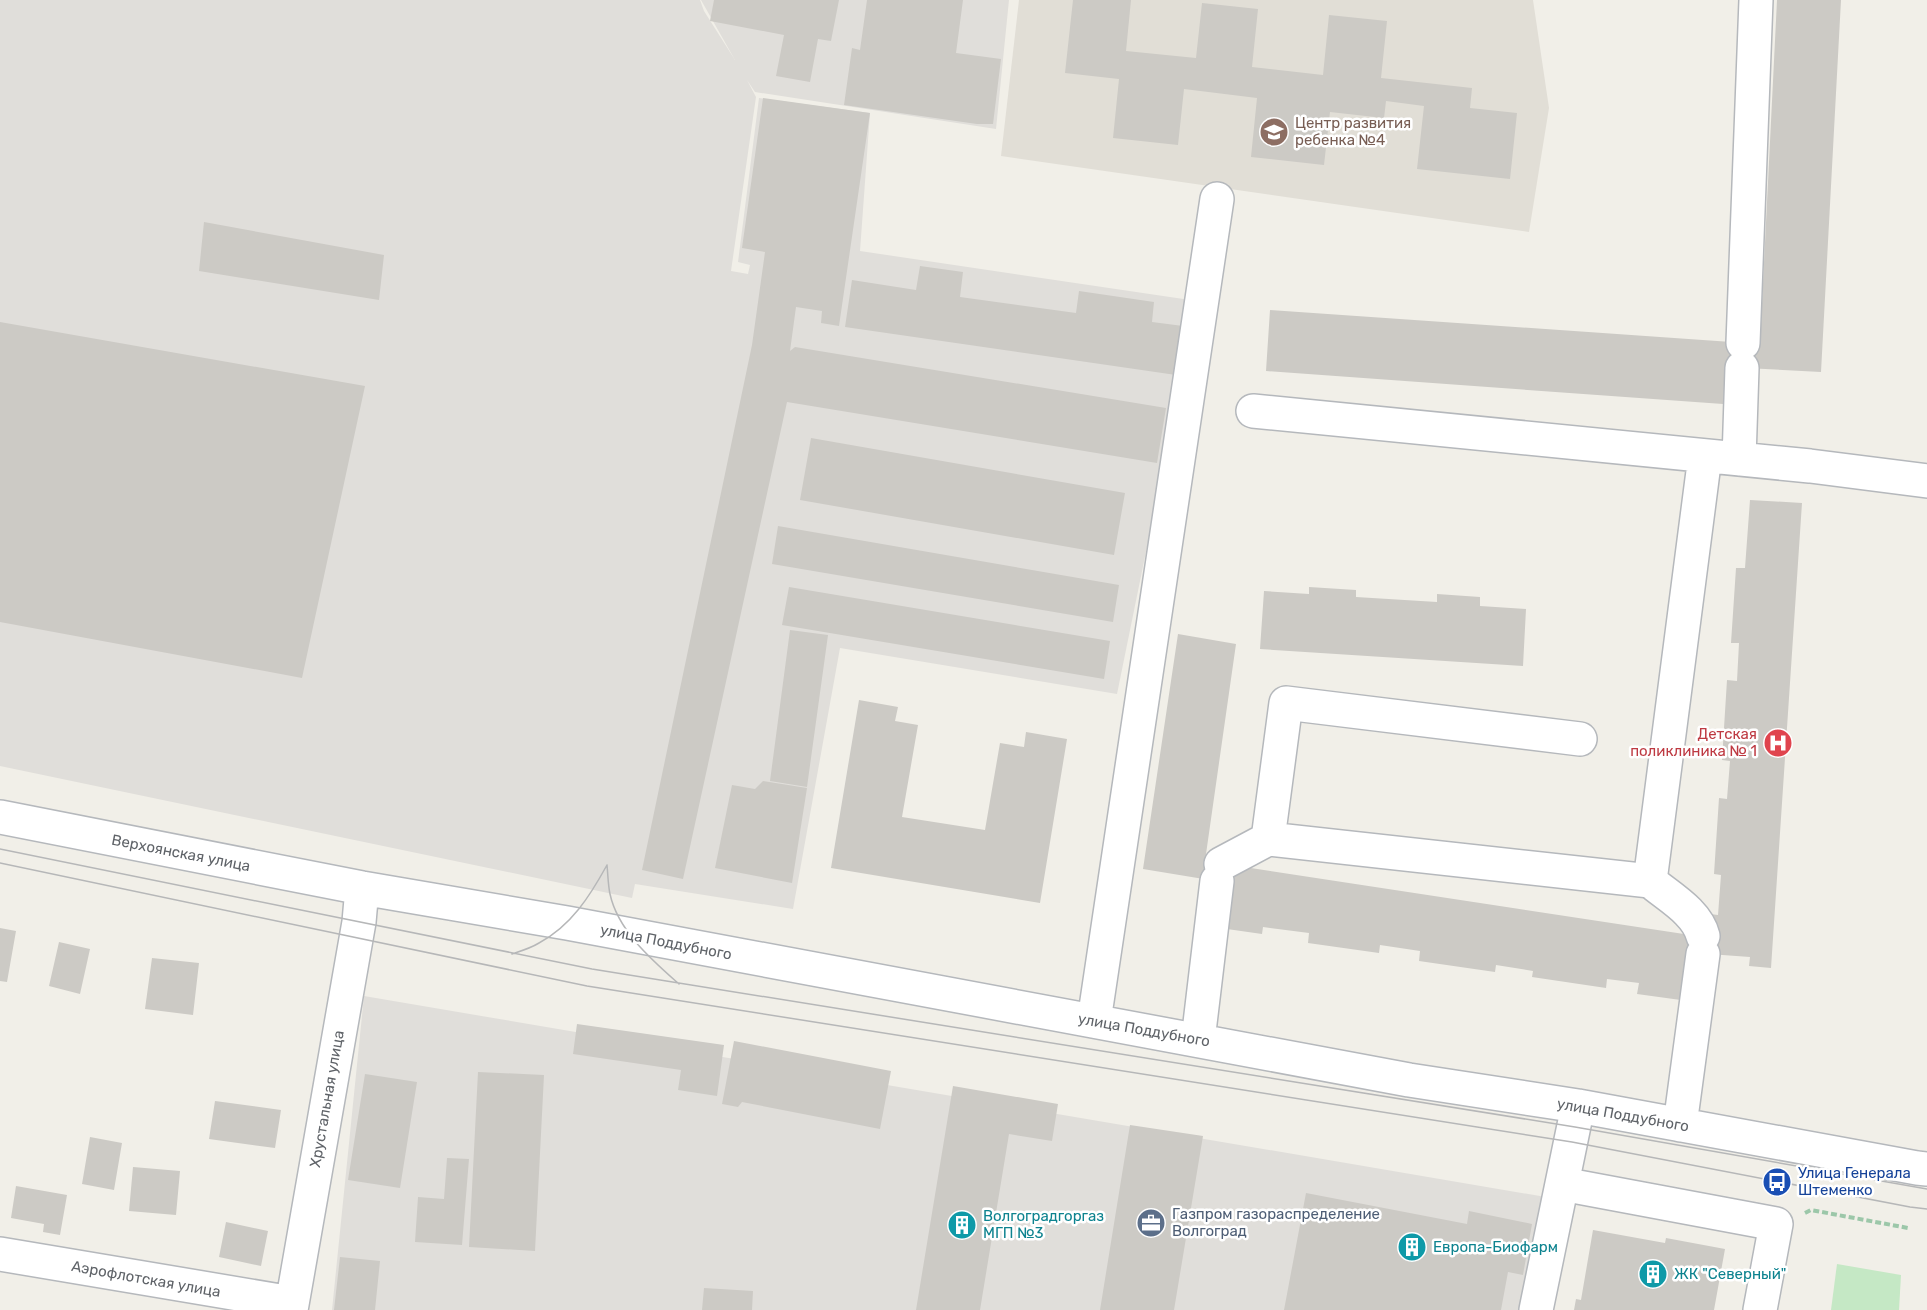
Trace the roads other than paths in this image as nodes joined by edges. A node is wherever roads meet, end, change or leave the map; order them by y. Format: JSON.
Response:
{"nodes":[{"id":1,"x":1756,"y":0,"type":"edge"},
{"id":2,"x":1217,"y":200,"type":"dead end"},
{"id":3,"x":1253,"y":411,"type":"dead end"},
{"id":4,"x":1704,"y":456,"type":"junction"},
{"id":5,"x":1739,"y":459,"type":"junction"},
{"id":6,"x":1927,"y":481,"type":"edge"},
{"id":7,"x":1580,"y":739,"type":"dead end"},
{"id":8,"x":0,"y":817,"type":"edge"},
{"id":9,"x":1268,"y":839,"type":"junction"},
{"id":10,"x":1650,"y":881,"type":"junction"},
{"id":11,"x":362,"y":888,"type":"junction"},
{"id":12,"x":1094,"y":1021,"type":"junction"},
{"id":13,"x":1198,"y":1040,"type":"junction"},
{"id":14,"x":1578,"y":1106,"type":"junction"},
{"id":15,"x":1680,"y":1125,"type":"junction"},
{"id":16,"x":1927,"y":1169,"type":"edge"},
{"id":17,"x":1562,"y":1184,"type":"junction"},
{"id":18,"x":0,"y":1254,"type":"edge"},
{"id":19,"x":292,"y":1307,"type":"edge"},
{"id":20,"x":1536,"y":1310,"type":"edge"},
{"id":21,"x":1760,"y":1310,"type":"edge"}],
"edges":[{"from":1,"to":5,"type":"street"},
{"from":2,"to":12,"type":"street"},
{"from":3,"to":4,"type":"street"},
{"from":4,"to":5,"type":"street"},
{"from":4,"to":10,"type":"street"},
{"from":5,"to":6,"type":"street"},
{"from":7,"to":9,"type":"street"},
{"from":8,"to":11,"type":"street","name":"Верхоянская улица"},
{"from":9,"to":10,"type":"street"},
{"from":9,"to":13,"type":"street"},
{"from":10,"to":15,"type":"street"},
{"from":11,"to":12,"type":"street","name":"улица Поддубного"},
{"from":11,"to":19,"type":"street","name":"Хрустальная улица"},
{"from":12,"to":13,"type":"street","name":"улица Поддубного"},
{"from":13,"to":14,"type":"street","name":"улица Поддубного"},
{"from":14,"to":15,"type":"street","name":"улица Поддубного"},
{"from":14,"to":17,"type":"street"},
{"from":15,"to":16,"type":"street","name":"улица Поддубного"},
{"from":17,"to":20,"type":"street"},
{"from":17,"to":21,"type":"street"},
{"from":18,"to":19,"type":"street","name":"Аэрофлотская улица"}]}
